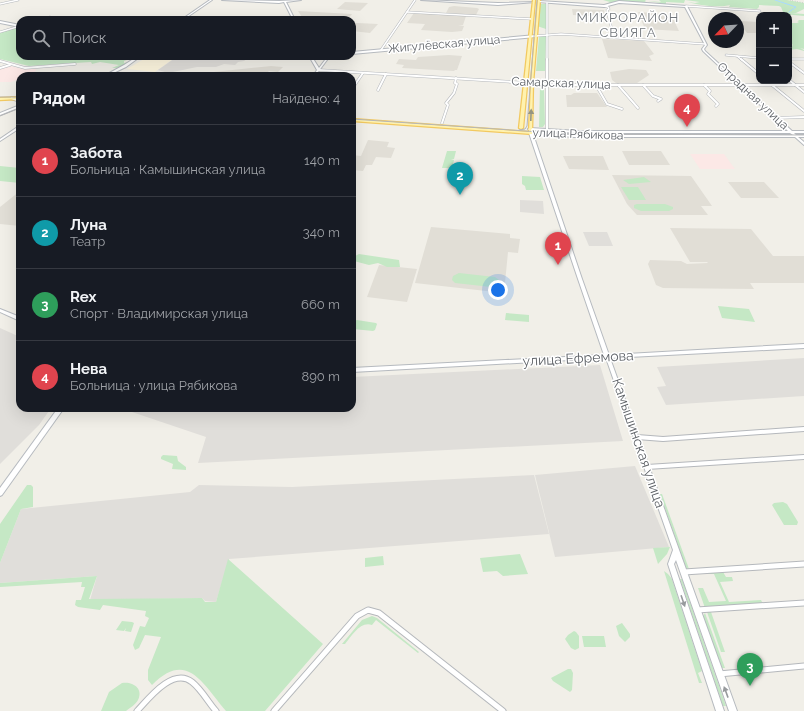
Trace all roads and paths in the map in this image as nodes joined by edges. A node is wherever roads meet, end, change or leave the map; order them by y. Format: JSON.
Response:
{"nodes":[{"id":1,"x":18,"y":0,"type":"edge"},
{"id":2,"x":210,"y":0,"type":"edge"},
{"id":3,"x":223,"y":0,"type":"edge"},
{"id":4,"x":300,"y":0,"type":"edge"},
{"id":5,"x":415,"y":0,"type":"edge"},
{"id":6,"x":422,"y":0,"type":"edge"},
{"id":7,"x":534,"y":1,"type":"edge"},
{"id":8,"x":539,"y":1,"type":"edge"},
{"id":9,"x":284,"y":2,"type":"junction"},
{"id":10,"x":547,"y":3,"type":"junction"},
{"id":11,"x":0,"y":4,"type":"edge"},
{"id":12,"x":604,"y":6,"type":"junction"},
{"id":13,"x":686,"y":6,"type":"junction"},
{"id":14,"x":760,"y":11,"type":"dead end"},
{"id":15,"x":407,"y":12,"type":"junction"},
{"id":16,"x":188,"y":16,"type":"edge"},
{"id":17,"x":292,"y":16,"type":"edge"},
{"id":18,"x":532,"y":19,"type":"junction"},
{"id":19,"x":0,"y":22,"type":"edge"},
{"id":20,"x":16,"y":25,"type":"edge"},
{"id":21,"x":16,"y":27,"type":"edge"},
{"id":22,"x":1,"y":32,"type":"edge"},
{"id":23,"x":548,"y":35,"type":"junction"},
{"id":24,"x":530,"y":36,"type":"junction"},
{"id":25,"x":536,"y":36,"type":"junction"},
{"id":26,"x":614,"y":38,"type":"junction"},
{"id":27,"x":705,"y":44,"type":"junction"},
{"id":28,"x":381,"y":50,"type":"junction"},
{"id":29,"x":356,"y":52,"type":"edge"},
{"id":30,"x":726,"y":55,"type":"dead end"},
{"id":31,"x":737,"y":56,"type":"junction"},
{"id":32,"x":756,"y":58,"type":"edge"},
{"id":33,"x":792,"y":59,"type":"edge"},
{"id":34,"x":804,"y":59,"type":"edge"},
{"id":35,"x":134,"y":60,"type":"edge"},
{"id":36,"x":312,"y":60,"type":"edge"},
{"id":37,"x":326,"y":60,"type":"edge"},
{"id":38,"x":0,"y":61,"type":"edge"},
{"id":39,"x":9,"y":64,"type":"junction"},
{"id":40,"x":75,"y":64,"type":"dead end"},
{"id":41,"x":315,"y":64,"type":"junction"},
{"id":42,"x":323,"y":64,"type":"junction"},
{"id":43,"x":792,"y":64,"type":"edge"},
{"id":44,"x":0,"y":67,"type":"edge"},
{"id":45,"x":318,"y":70,"type":"junction"},
{"id":46,"x":341,"y":71,"type":"joint"},
{"id":47,"x":112,"y":72,"type":"edge"},
{"id":48,"x":352,"y":72,"type":"edge"},
{"id":49,"x":356,"y":72,"type":"edge"},
{"id":50,"x":756,"y":72,"type":"edge"},
{"id":51,"x":363,"y":73,"type":"junction"},
{"id":52,"x":804,"y":73,"type":"edge"},
{"id":53,"x":386,"y":74,"type":"junction"},
{"id":54,"x":456,"y":78,"type":"junction"},
{"id":55,"x":792,"y":82,"type":"edge"},
{"id":56,"x":356,"y":83,"type":"edge"},
{"id":57,"x":526,"y":83,"type":"junction"},
{"id":58,"x":532,"y":83,"type":"junction"},
{"id":59,"x":547,"y":84,"type":"junction"},
{"id":60,"x":596,"y":85,"type":"junction"},
{"id":61,"x":618,"y":85,"type":"junction"},
{"id":62,"x":643,"y":85,"type":"junction"},
{"id":63,"x":704,"y":85,"type":"junction"},
{"id":64,"x":740,"y":85,"type":"junction"},
{"id":65,"x":772,"y":85,"type":"junction"},
{"id":66,"x":796,"y":85,"type":"junction"},
{"id":67,"x":804,"y":85,"type":"edge"},
{"id":68,"x":378,"y":90,"type":"dead end"},
{"id":69,"x":804,"y":92,"type":"edge"},
{"id":70,"x":0,"y":97,"type":"edge"},
{"id":71,"x":16,"y":98,"type":"edge"},
{"id":72,"x":16,"y":98,"type":"edge"},
{"id":73,"x":658,"y":102,"type":"dead end"},
{"id":74,"x":716,"y":106,"type":"dead end"},
{"id":75,"x":16,"y":108,"type":"edge"},
{"id":76,"x":638,"y":108,"type":"dead end"},
{"id":77,"x":622,"y":109,"type":"dead end"},
{"id":78,"x":804,"y":112,"type":"edge"},
{"id":79,"x":0,"y":114,"type":"edge"},
{"id":80,"x":356,"y":116,"type":"edge"},
{"id":81,"x":804,"y":117,"type":"edge"},
{"id":82,"x":776,"y":118,"type":"junction"},
{"id":83,"x":356,"y":120,"type":"edge"},
{"id":84,"x":442,"y":123,"type":"junction"},
{"id":85,"x":521,"y":128,"type":"junction"},
{"id":86,"x":16,"y":130,"type":"edge"},
{"id":87,"x":547,"y":130,"type":"junction"},
{"id":88,"x":531,"y":131,"type":"junction"},
{"id":89,"x":792,"y":132,"type":"junction"},
{"id":90,"x":804,"y":132,"type":"edge"},
{"id":91,"x":796,"y":136,"type":"junction"},
{"id":92,"x":804,"y":136,"type":"edge"},
{"id":93,"x":0,"y":140,"type":"edge"},
{"id":94,"x":804,"y":144,"type":"edge"},
{"id":95,"x":0,"y":310,"type":"edge"},
{"id":96,"x":16,"y":317,"type":"edge"},
{"id":97,"x":804,"y":346,"type":"edge"},
{"id":98,"x":608,"y":357,"type":"junction"},
{"id":99,"x":356,"y":370,"type":"edge"},
{"id":100,"x":58,"y":412,"type":"edge"},
{"id":101,"x":804,"y":429,"type":"edge"},
{"id":102,"x":637,"y":437,"type":"junction"},
{"id":103,"x":804,"y":457,"type":"edge"},
{"id":104,"x":647,"y":467,"type":"junction"},
{"id":105,"x":0,"y":493,"type":"edge"},
{"id":106,"x":676,"y":550,"type":"junction"},
{"id":107,"x":804,"y":564,"type":"edge"},
{"id":108,"x":684,"y":572,"type":"junction"},
{"id":109,"x":804,"y":603,"type":"edge"},
{"id":110,"x":697,"y":610,"type":"junction"},
{"id":111,"x":804,"y":666,"type":"edge"},
{"id":112,"x":719,"y":674,"type":"junction"},
{"id":113,"x":137,"y":711,"type":"edge"},
{"id":114,"x":216,"y":711,"type":"edge"},
{"id":115,"x":274,"y":711,"type":"edge"},
{"id":116,"x":503,"y":711,"type":"edge"},
{"id":117,"x":720,"y":711,"type":"edge"},
{"id":118,"x":733,"y":711,"type":"edge"}],
"edges":[{"from":1,"to":11,"type":"street"},
{"from":2,"to":16,"type":"street"},
{"from":3,"to":9,"type":"street"},
{"from":4,"to":9,"type":"street"},
{"from":5,"to":15,"type":"street"},
{"from":6,"to":7,"type":"street"},
{"from":7,"to":8,"type":"main road"},
{"from":7,"to":18,"type":"main road"},
{"from":8,"to":10,"type":"street"},
{"from":8,"to":25,"type":"main road","name":"Камышинская улица"},
{"from":9,"to":17,"type":"street"},
{"from":10,"to":12,"type":"street"},
{"from":10,"to":23,"type":"street"},
{"from":12,"to":13,"type":"street"},
{"from":12,"to":26,"type":"street"},
{"from":13,"to":14,"type":"street"},
{"from":13,"to":27,"type":"street","name":"Отрадная улица"},
{"from":15,"to":18,"type":"street"},
{"from":15,"to":28,"type":"street"},
{"from":18,"to":24,"type":"main road"},
{"from":19,"to":20,"type":"street"},
{"from":21,"to":22,"type":"street"},
{"from":23,"to":25,"type":"street"},
{"from":23,"to":26,"type":"street"},
{"from":23,"to":59,"type":"street"},
{"from":24,"to":25,"type":"street","name":"Жигулёвская улица"},
{"from":24,"to":28,"type":"street","name":"Жигулёвская улица"},
{"from":24,"to":57,"type":"main road"},
{"from":25,"to":58,"type":"main road","name":"Камышинская улица"},
{"from":26,"to":27,"type":"street"},
{"from":27,"to":64,"type":"street","name":"Отрадная улица"},
{"from":28,"to":29,"type":"street","name":"Жигулёвская улица"},
{"from":30,"to":31,"type":"street"},
{"from":31,"to":32,"type":"street"},
{"from":31,"to":50,"type":"street"},
{"from":33,"to":34,"type":"street"},
{"from":35,"to":47,"type":"street"},
{"from":36,"to":41,"type":"street"},
{"from":37,"to":42,"type":"street"},
{"from":38,"to":39,"type":"street"},
{"from":39,"to":40,"type":"street"},
{"from":39,"to":44,"type":"street"},
{"from":41,"to":42,"type":"street"},
{"from":41,"to":45,"type":"street"},
{"from":42,"to":45,"type":"street"},
{"from":43,"to":52,"type":"street"},
{"from":45,"to":46,"type":"street","name":"Самарская улица"},
{"from":46,"to":48,"type":"street","name":"Самарская улица"},
{"from":49,"to":51,"type":"street","name":"Самарская улица"},
{"from":51,"to":53,"type":"street","name":"Самарская улица"},
{"from":51,"to":56,"type":"street"},
{"from":53,"to":54,"type":"street","name":"Самарская улица"},
{"from":53,"to":68,"type":"street"},
{"from":54,"to":57,"type":"street","name":"Самарская улица"},
{"from":54,"to":84,"type":"street"},
{"from":55,"to":66,"type":"street"},
{"from":57,"to":58,"type":"street","name":"Самарская улица"},
{"from":57,"to":85,"type":"main road"},
{"from":58,"to":59,"type":"street","name":"Самарская улица"},
{"from":88,"to":58,"type":"main road","name":"Камышинская улица","one_way":true},
{"from":59,"to":60,"type":"street","name":"Самарская улица"},
{"from":59,"to":87,"type":"street"},
{"from":60,"to":61,"type":"street","name":"Самарская улица"},
{"from":60,"to":77,"type":"street"},
{"from":61,"to":62,"type":"street","name":"Самарская улица"},
{"from":61,"to":76,"type":"street"},
{"from":62,"to":63,"type":"street","name":"Самарская улица"},
{"from":62,"to":73,"type":"street"},
{"from":63,"to":64,"type":"street","name":"Самарская улица"},
{"from":63,"to":74,"type":"street"},
{"from":64,"to":65,"type":"street","name":"Самарская улица"},
{"from":64,"to":82,"type":"street","name":"Отрадная улица"},
{"from":65,"to":66,"type":"street","name":"Самарская улица"},
{"from":65,"to":78,"type":"street"},
{"from":66,"to":67,"type":"street","name":"Самарская улица"},
{"from":66,"to":69,"type":"street"},
{"from":70,"to":71,"type":"main road"},
{"from":70,"to":72,"type":"main road"},
{"from":75,"to":79,"type":"street"},
{"from":80,"to":84,"type":"main road","name":"улица Рябикова"},
{"from":81,"to":82,"type":"street"},
{"from":82,"to":89,"type":"street","name":"Отрадная улица"},
{"from":83,"to":88,"type":"main road","name":"улица Рябикова"},
{"from":84,"to":85,"type":"main road","name":"улица Рябикова"},
{"from":85,"to":88,"type":"main road"},
{"from":86,"to":93,"type":"street"},
{"from":87,"to":88,"type":"street","name":"улица Рябикова"},
{"from":87,"to":89,"type":"street","name":"улица Рябикова"},
{"from":88,"to":91,"type":"street","name":"улица Рябикова"},
{"from":88,"to":98,"type":"street","name":"Камышинская улица"},
{"from":89,"to":90,"type":"street","name":"улица Рябикова"},
{"from":89,"to":91,"type":"street","name":"Отрадная улица"},
{"from":91,"to":92,"type":"street","name":"улица Рябикова"},
{"from":91,"to":94,"type":"street","name":"Отрадная улица"},
{"from":95,"to":96,"type":"street"},
{"from":97,"to":98,"type":"street","name":"улица Ефремова"},
{"from":98,"to":99,"type":"street","name":"улица Ефремова"},
{"from":98,"to":102,"type":"street","name":"Камышинская улица"},
{"from":100,"to":105,"type":"street"},
{"from":101,"to":102,"type":"street"},
{"from":102,"to":104,"type":"street","name":"Камышинская улица"},
{"from":103,"to":104,"type":"street"},
{"from":104,"to":106,"type":"street","name":"Камышинская улица"},
{"from":106,"to":108,"type":"street","name":"Камышинская улица"},
{"from":106,"to":117,"type":"street","name":"Камышинская улица","one_way":true},
{"from":107,"to":108,"type":"street"},
{"from":108,"to":110,"type":"street","name":"Камышинская улица"},
{"from":109,"to":110,"type":"street"},
{"from":110,"to":112,"type":"street","name":"Камышинская улица"},
{"from":111,"to":112,"type":"street"},
{"from":118,"to":112,"type":"street","name":"Камышинская улица","one_way":true},
{"from":113,"to":114,"type":"street"},
{"from":115,"to":116,"type":"street"}]}
